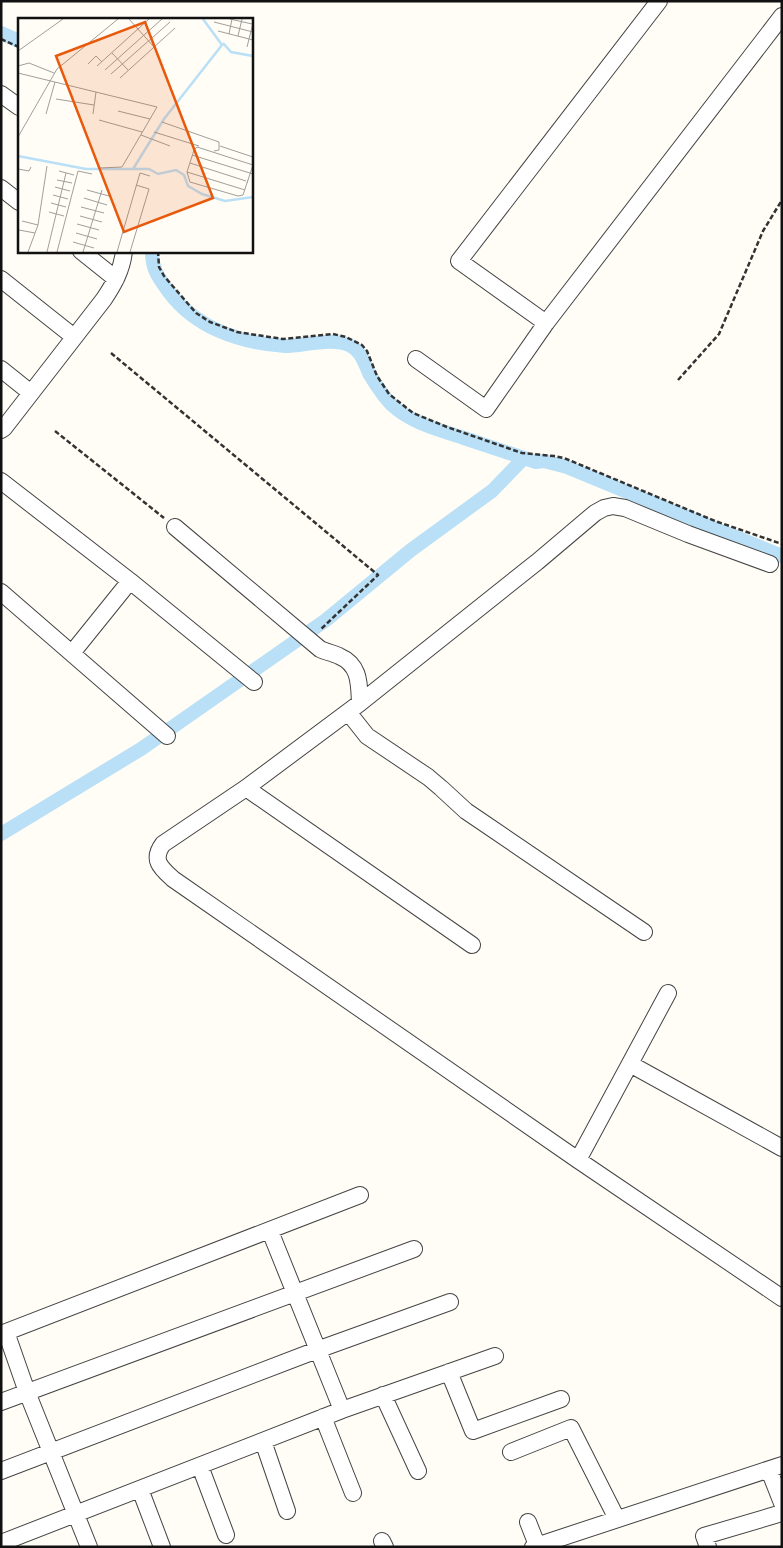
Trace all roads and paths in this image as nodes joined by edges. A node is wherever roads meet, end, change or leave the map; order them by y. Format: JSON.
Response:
{"nodes":[{"id":1,"x":659,"y":1,"type":"edge"},
{"id":2,"x":782,"y":16,"type":"edge"},
{"id":3,"x":1,"y":39,"type":"edge"},
{"id":4,"x":18,"y":47,"type":"edge"},
{"id":5,"x":1,"y":94,"type":"edge"},
{"id":6,"x":18,"y":106,"type":"edge"},
{"id":7,"x":1,"y":188,"type":"edge"},
{"id":8,"x":782,"y":200,"type":"edge"},
{"id":9,"x":18,"y":201,"type":"edge"},
{"id":10,"x":82,"y":252,"type":"edge"},
{"id":11,"x":124,"y":252,"type":"edge"},
{"id":12,"x":158,"y":252,"type":"edge"},
{"id":13,"x":1,"y":279,"type":"edge"},
{"id":14,"x":116,"y":279,"type":"junction"},
{"id":15,"x":546,"y":323,"type":"junction"},
{"id":16,"x":74,"y":337,"type":"junction"},
{"id":17,"x":111,"y":353,"type":"dead end"},
{"id":18,"x":416,"y":359,"type":"dead end"},
{"id":19,"x":1,"y":369,"type":"edge"},
{"id":20,"x":678,"y":380,"type":"dead end"},
{"id":21,"x":31,"y":392,"type":"junction"},
{"id":22,"x":1,"y":430,"type":"edge"},
{"id":23,"x":55,"y":431,"type":"dead end"},
{"id":24,"x":1,"y":481,"type":"edge"},
{"id":25,"x":175,"y":527,"type":"joint"},
{"id":26,"x":782,"y":544,"type":"edge"},
{"id":27,"x":770,"y":564,"type":"dead end"},
{"id":28,"x":130,"y":581,"type":"junction"},
{"id":29,"x":1,"y":592,"type":"edge"},
{"id":30,"x":310,"y":639,"type":"junction"},
{"id":31,"x":72,"y":653,"type":"junction"},
{"id":32,"x":254,"y":682,"type":"dead end"},
{"id":33,"x":354,"y":707,"type":"junction"},
{"id":34,"x":167,"y":736,"type":"dead end"},
{"id":35,"x":246,"y":788,"type":"junction"},
{"id":36,"x":644,"y":932,"type":"dead end"},
{"id":37,"x":472,"y":945,"type":"dead end"},
{"id":38,"x":668,"y":993,"type":"dead end"},
{"id":39,"x":630,"y":1064,"type":"junction"},
{"id":40,"x":782,"y":1148,"type":"edge"},
{"id":41,"x":578,"y":1160,"type":"junction"},
{"id":42,"x":360,"y":1195,"type":"dead end"},
{"id":43,"x":270,"y":1231,"type":"junction"},
{"id":44,"x":414,"y":1249,"type":"dead end"},
{"id":45,"x":295,"y":1294,"type":"junction"},
{"id":46,"x":782,"y":1298,"type":"edge"},
{"id":47,"x":450,"y":1302,"type":"dead end"},
{"id":48,"x":4,"y":1333,"type":"edge"},
{"id":49,"x":318,"y":1350,"type":"junction"},
{"id":50,"x":495,"y":1356,"type":"dead end"},
{"id":51,"x":449,"y":1372,"type":"junction"},
{"id":52,"x":28,"y":1392,"type":"junction"},
{"id":53,"x":383,"y":1395,"type":"junction"},
{"id":54,"x":561,"y":1399,"type":"dead end"},
{"id":55,"x":1,"y":1402,"type":"edge"},
{"id":56,"x":342,"y":1410,"type":"junction"},
{"id":57,"x":323,"y":1417,"type":"junction"},
{"id":58,"x":263,"y":1441,"type":"junction"},
{"id":59,"x":51,"y":1452,"type":"junction"},
{"id":60,"x":511,"y":1452,"type":"dead end"},
{"id":61,"x":200,"y":1466,"type":"junction"},
{"id":62,"x":775,"y":1467,"type":"edge"},
{"id":63,"x":1,"y":1471,"type":"edge"},
{"id":64,"x":418,"y":1471,"type":"dead end"},
{"id":65,"x":140,"y":1489,"type":"junction"},
{"id":66,"x":353,"y":1493,"type":"dead end"},
{"id":67,"x":782,"y":1503,"type":"edge"},
{"id":68,"x":288,"y":1510,"type":"dead end"},
{"id":69,"x":782,"y":1513,"type":"edge"},
{"id":70,"x":76,"y":1514,"type":"junction"},
{"id":71,"x":617,"y":1519,"type":"junction"},
{"id":72,"x":528,"y":1522,"type":"dead end"},
{"id":73,"x":226,"y":1535,"type":"dead end"},
{"id":74,"x":1,"y":1543,"type":"edge"},
{"id":75,"x":535,"y":1546,"type":"edge"},
{"id":76,"x":89,"y":1547,"type":"edge"},
{"id":77,"x":162,"y":1547,"type":"edge"},
{"id":78,"x":708,"y":1547,"type":"edge"}],
"edges":[{"from":1,"to":15,"type":"street"},
{"from":2,"to":15,"type":"street"},
{"from":3,"to":4,"type":"path"},
{"from":5,"to":6,"type":"street"},
{"from":7,"to":9,"type":"street"},
{"from":8,"to":20,"type":"path"},
{"from":10,"to":14,"type":"street"},
{"from":11,"to":14,"type":"street"},
{"from":12,"to":26,"type":"path"},
{"from":13,"to":16,"type":"street"},
{"from":14,"to":16,"type":"street"},
{"from":15,"to":18,"type":"street"},
{"from":16,"to":21,"type":"street"},
{"from":17,"to":30,"type":"path"},
{"from":19,"to":21,"type":"street"},
{"from":21,"to":22,"type":"street"},
{"from":23,"to":25,"type":"path"},
{"from":24,"to":28,"type":"street"},
{"from":25,"to":30,"type":"street"},
{"from":27,"to":33,"type":"street"},
{"from":28,"to":31,"type":"street"},
{"from":28,"to":32,"type":"street"},
{"from":29,"to":31,"type":"street"},
{"from":30,"to":33,"type":"street"},
{"from":31,"to":34,"type":"street"},
{"from":33,"to":35,"type":"street"},
{"from":33,"to":36,"type":"street"},
{"from":35,"to":37,"type":"street"},
{"from":35,"to":41,"type":"street"},
{"from":38,"to":39,"type":"street"},
{"from":39,"to":40,"type":"street"},
{"from":39,"to":41,"type":"street"},
{"from":41,"to":46,"type":"street"},
{"from":42,"to":43,"type":"street"},
{"from":43,"to":45,"type":"street"},
{"from":43,"to":48,"type":"street"},
{"from":44,"to":45,"type":"street"},
{"from":45,"to":49,"type":"street"},
{"from":45,"to":52,"type":"street"},
{"from":47,"to":49,"type":"street"},
{"from":48,"to":52,"type":"street"},
{"from":49,"to":56,"type":"street"},
{"from":49,"to":59,"type":"street"},
{"from":50,"to":51,"type":"street"},
{"from":51,"to":53,"type":"street"},
{"from":51,"to":54,"type":"street"},
{"from":52,"to":55,"type":"street"},
{"from":52,"to":59,"type":"street"},
{"from":53,"to":56,"type":"street"},
{"from":53,"to":64,"type":"street"},
{"from":56,"to":57,"type":"street"},
{"from":57,"to":58,"type":"street"},
{"from":57,"to":66,"type":"street"},
{"from":58,"to":61,"type":"street"},
{"from":58,"to":68,"type":"street"},
{"from":59,"to":63,"type":"street"},
{"from":59,"to":70,"type":"street"},
{"from":60,"to":71,"type":"street"},
{"from":61,"to":65,"type":"street"},
{"from":61,"to":73,"type":"street"},
{"from":62,"to":67,"type":"street"},
{"from":62,"to":71,"type":"street"},
{"from":65,"to":70,"type":"street"},
{"from":65,"to":77,"type":"street"},
{"from":69,"to":78,"type":"street"},
{"from":70,"to":74,"type":"street"},
{"from":70,"to":76,"type":"street"},
{"from":71,"to":75,"type":"street"},
{"from":72,"to":75,"type":"street"}]}
